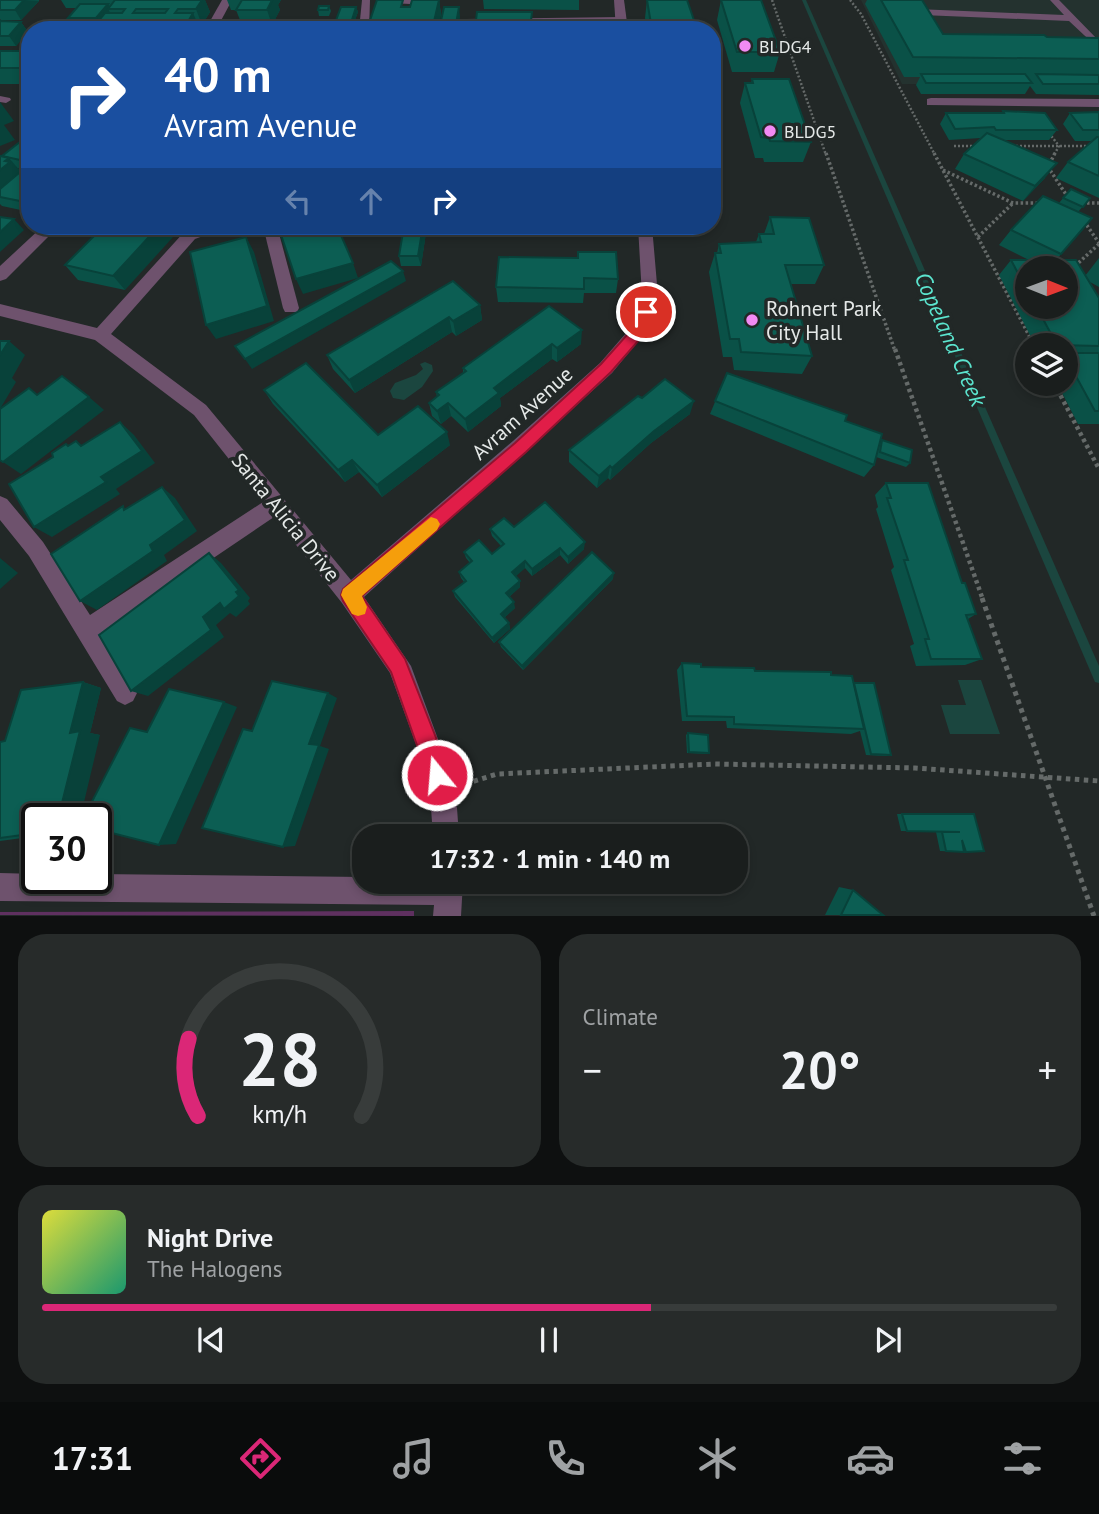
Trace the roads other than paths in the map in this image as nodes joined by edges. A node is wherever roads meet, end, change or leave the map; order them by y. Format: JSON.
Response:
{"nodes":[{"id":1,"x":227,"y":0,"type":"edge"},
{"id":2,"x":366,"y":0,"type":"edge"},
{"id":3,"x":391,"y":0,"type":"edge"},
{"id":4,"x":619,"y":0,"type":"edge"},
{"id":5,"x":964,"y":0,"type":"edge"},
{"id":6,"x":1054,"y":0,"type":"edge"},
{"id":7,"x":429,"y":2,"type":"edge"},
{"id":8,"x":972,"y":14,"type":"junction"},
{"id":9,"x":1072,"y":18,"type":"junction"},
{"id":10,"x":216,"y":21,"type":"edge"},
{"id":11,"x":365,"y":21,"type":"edge"},
{"id":12,"x":622,"y":21,"type":"edge"},
{"id":13,"x":927,"y":30,"type":"edge"},
{"id":14,"x":1087,"y":46,"type":"edge"},
{"id":15,"x":931,"y":102,"type":"dead end"},
{"id":16,"x":1099,"y":103,"type":"edge"},
{"id":17,"x":42,"y":235,"type":"edge"},
{"id":18,"x":190,"y":235,"type":"edge"},
{"id":19,"x":272,"y":235,"type":"edge"},
{"id":20,"x":646,"y":235,"type":"edge"},
{"id":21,"x":0,"y":275,"type":"edge"},
{"id":22,"x":291,"y":308,"type":"dead end"},
{"id":23,"x":0,"y":310,"type":"edge"},
{"id":24,"x":100,"y":335,"type":"junction"},
{"id":25,"x":0,"y":505,"type":"edge"},
{"id":26,"x":275,"y":505,"type":"junction"},
{"id":27,"x":350,"y":595,"type":"junction"},
{"id":28,"x":86,"y":630,"type":"junction"},
{"id":29,"x":125,"y":693,"type":"edge"},
{"id":30,"x":445,"y":824,"type":"edge"},
{"id":31,"x":0,"y":887,"type":"edge"},
{"id":32,"x":448,"y":896,"type":"edge"}],
"edges":[{"from":1,"to":10,"type":"street"},
{"from":2,"to":11,"type":"lane"},
{"from":3,"to":7,"type":"lane"},
{"from":4,"to":12,"type":"street"},
{"from":5,"to":8,"type":"lane"},
{"from":6,"to":9,"type":"lane"},
{"from":8,"to":9,"type":"lane"},
{"from":8,"to":13,"type":"lane"},
{"from":9,"to":14,"type":"lane"},
{"from":15,"to":16,"type":"street"},
{"from":17,"to":21,"type":"street"},
{"from":18,"to":24,"type":"street"},
{"from":19,"to":22,"type":"street"},
{"from":20,"to":27,"type":"street","name":"Avram Avenue"},
{"from":23,"to":24,"type":"street","name":"Santa Alicia Drive"},
{"from":24,"to":26,"type":"street","name":"Santa Alicia Drive"},
{"from":25,"to":28,"type":"street"},
{"from":26,"to":27,"type":"street","name":"Santa Alicia Drive"},
{"from":26,"to":28,"type":"street"},
{"from":27,"to":30,"type":"street","name":"Santa Alicia Drive"},
{"from":28,"to":29,"type":"street"},
{"from":31,"to":32,"type":"street"}]}
